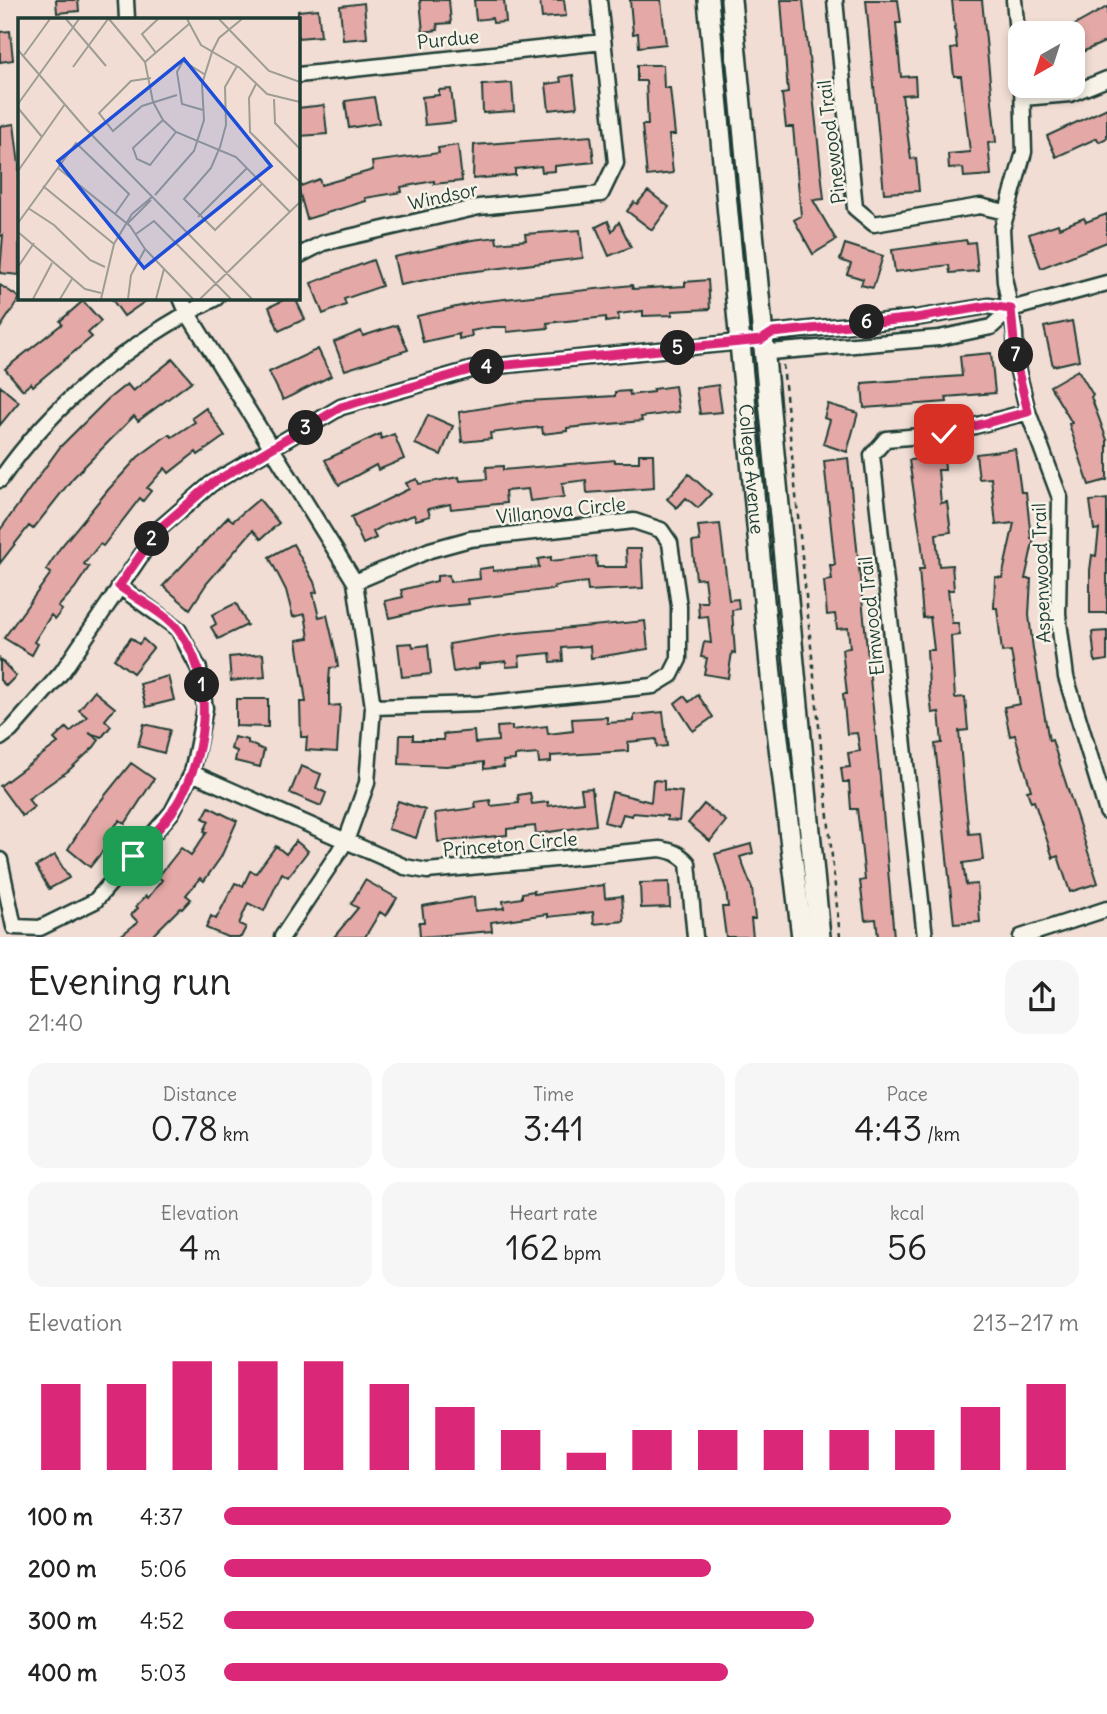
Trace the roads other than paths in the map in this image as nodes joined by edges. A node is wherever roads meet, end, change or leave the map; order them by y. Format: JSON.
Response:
{"nodes":[{"id":1,"x":126,"y":0,"type":"edge"},
{"id":2,"x":599,"y":0,"type":"edge"},
{"id":3,"x":708,"y":0,"type":"edge"},
{"id":4,"x":730,"y":0,"type":"edge"},
{"id":5,"x":835,"y":0,"type":"edge"},
{"id":6,"x":1014,"y":0,"type":"edge"},
{"id":7,"x":128,"y":18,"type":"edge"},
{"id":8,"x":1016,"y":21,"type":"edge"},
{"id":9,"x":603,"y":42,"type":"junction"},
{"id":10,"x":299,"y":75,"type":"edge"},
{"id":11,"x":1107,"y":79,"type":"edge"},
{"id":12,"x":1085,"y":88,"type":"edge"},
{"id":13,"x":1022,"y":98,"type":"edge"},
{"id":14,"x":1005,"y":212,"type":"junction"},
{"id":15,"x":299,"y":255,"type":"edge"},
{"id":16,"x":1107,"y":283,"type":"edge"},
{"id":17,"x":181,"y":299,"type":"edge"},
{"id":18,"x":214,"y":299,"type":"edge"},
{"id":19,"x":1011,"y":309,"type":"junction"},
{"id":20,"x":187,"y":312,"type":"junction"},
{"id":21,"x":761,"y":340,"type":"junction"},
{"id":22,"x":741,"y":342,"type":"junction"},
{"id":23,"x":1028,"y":412,"type":"junction"},
{"id":24,"x":274,"y":447,"type":"junction"},
{"id":25,"x":0,"y":480,"type":"edge"},
{"id":26,"x":355,"y":583,"type":"junction"},
{"id":27,"x":119,"y":586,"type":"junction"},
{"id":28,"x":373,"y":707,"type":"junction"},
{"id":29,"x":0,"y":738,"type":"edge"},
{"id":30,"x":192,"y":773,"type":"junction"},
{"id":31,"x":1107,"y":812,"type":"edge"},
{"id":32,"x":346,"y":841,"type":"junction"},
{"id":33,"x":0,"y":860,"type":"edge"},
{"id":34,"x":1107,"y":909,"type":"edge"},
{"id":35,"x":282,"y":937,"type":"edge"},
{"id":36,"x":695,"y":937,"type":"edge"},
{"id":37,"x":802,"y":937,"type":"edge"},
{"id":38,"x":820,"y":937,"type":"edge"},
{"id":39,"x":925,"y":937,"type":"edge"},
{"id":40,"x":1021,"y":937,"type":"edge"}],
"edges":[{"from":1,"to":7,"type":"street"},
{"from":2,"to":9,"type":"street"},
{"from":3,"to":22,"type":"main road","name":"College Avenue"},
{"from":4,"to":21,"type":"main road","name":"College Avenue"},
{"from":5,"to":14,"type":"street","name":"Pinewood Trail"},
{"from":6,"to":8,"type":"street"},
{"from":9,"to":10,"type":"street","name":"Purdue"},
{"from":9,"to":15,"type":"street","name":"Windsor"},
{"from":11,"to":12,"type":"street"},
{"from":13,"to":14,"type":"street","name":"Aspenwood Trail"},
{"from":14,"to":19,"type":"street","name":"Aspenwood Trail"},
{"from":16,"to":19,"type":"street"},
{"from":17,"to":20,"type":"street"},
{"from":18,"to":20,"type":"street"},
{"from":19,"to":21,"type":"street"},
{"from":19,"to":21,"type":"street"},
{"from":19,"to":23,"type":"street","name":"Aspenwood Trail"},
{"from":20,"to":24,"type":"street"},
{"from":20,"to":25,"type":"street"},
{"from":21,"to":22,"type":"main road"},
{"from":21,"to":38,"type":"main road","name":"College Avenue"},
{"from":22,"to":24,"type":"street"},
{"from":22,"to":37,"type":"main road","name":"College Avenue"},
{"from":23,"to":31,"type":"street","name":"Aspenwood Trail"},
{"from":23,"to":39,"type":"street","name":"Elmwood Trail"},
{"from":24,"to":26,"type":"street"},
{"from":24,"to":27,"type":"street"},
{"from":26,"to":28,"type":"street"},
{"from":26,"to":28,"type":"street","name":"Villanova Circle"},
{"from":27,"to":29,"type":"street"},
{"from":27,"to":30,"type":"street"},
{"from":28,"to":32,"type":"street"},
{"from":30,"to":32,"type":"street","name":"Princeton Circle"},
{"from":30,"to":33,"type":"street"},
{"from":32,"to":35,"type":"street"},
{"from":32,"to":36,"type":"street","name":"Princeton Circle"},
{"from":34,"to":40,"type":"street"}]}
